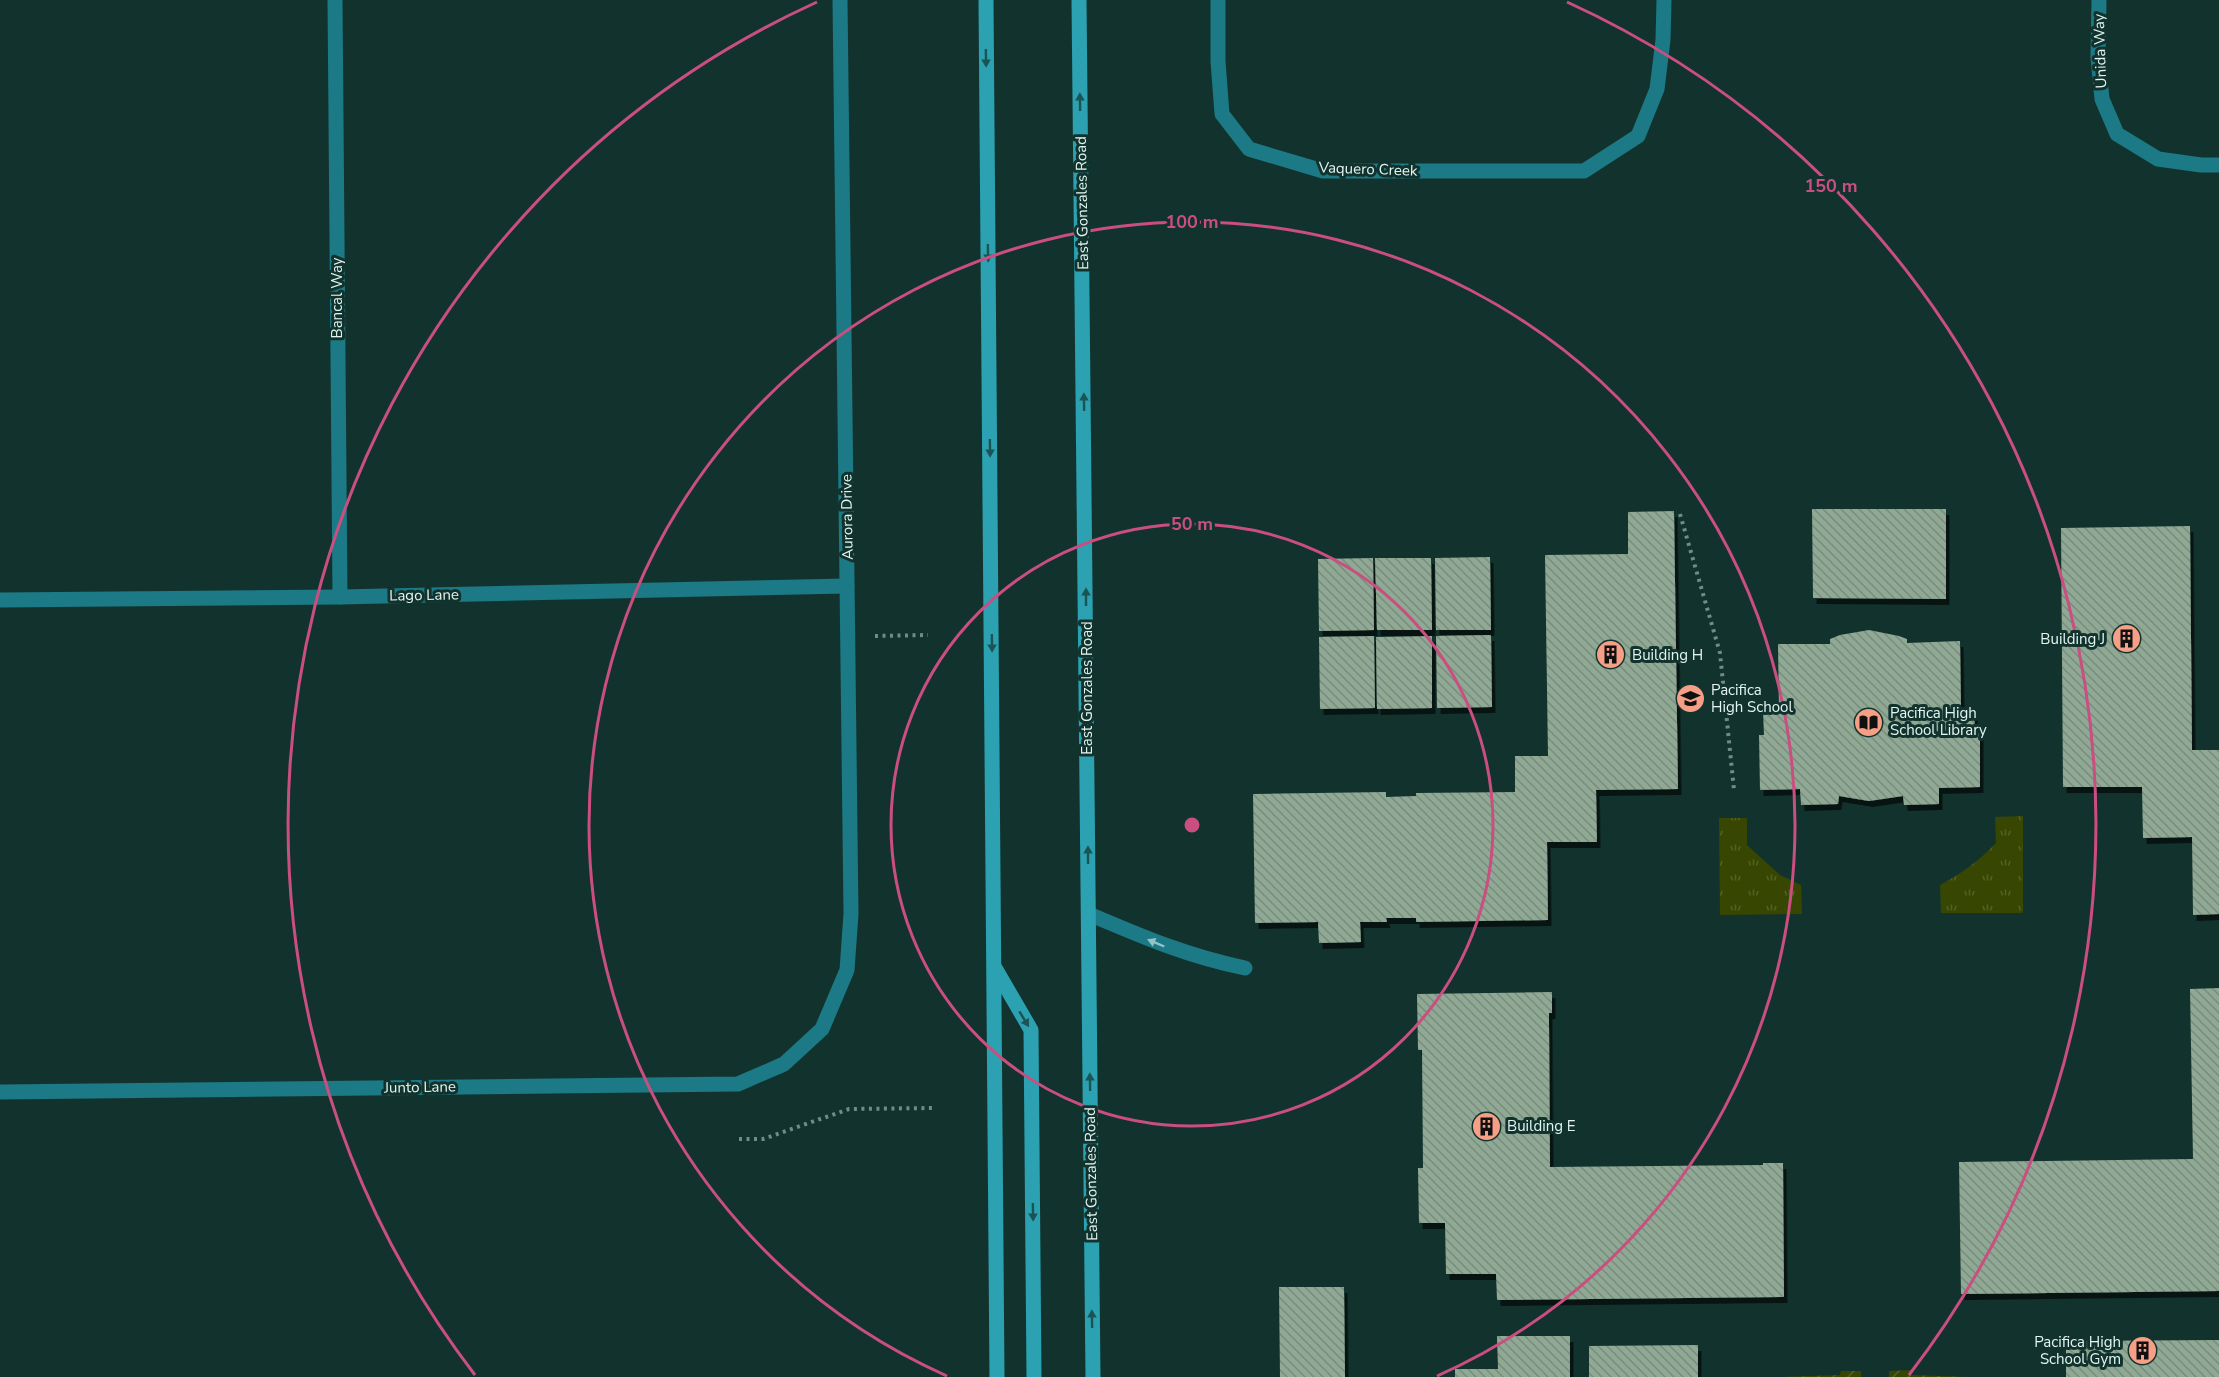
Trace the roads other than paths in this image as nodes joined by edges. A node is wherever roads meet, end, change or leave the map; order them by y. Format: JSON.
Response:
{"nodes":[{"id":1,"x":335,"y":0,"type":"edge"},
{"id":2,"x":840,"y":0,"type":"edge"},
{"id":3,"x":986,"y":0,"type":"edge"},
{"id":4,"x":1079,"y":0,"type":"edge"},
{"id":5,"x":1218,"y":0,"type":"edge"},
{"id":6,"x":1664,"y":0,"type":"edge"},
{"id":7,"x":2099,"y":0,"type":"edge"},
{"id":8,"x":2219,"y":165,"type":"edge"},
{"id":9,"x":848,"y":586,"type":"junction"},
{"id":10,"x":340,"y":597,"type":"junction"},
{"id":11,"x":0,"y":600,"type":"edge"},
{"id":12,"x":1089,"y":914,"type":"junction"},
{"id":13,"x":995,"y":968,"type":"junction"},
{"id":14,"x":1245,"y":968,"type":"dead end"},
{"id":15,"x":822,"y":1029,"type":"joint"},
{"id":16,"x":0,"y":1092,"type":"edge"},
{"id":17,"x":997,"y":1377,"type":"edge"},
{"id":18,"x":1034,"y":1377,"type":"edge"},
{"id":19,"x":1093,"y":1377,"type":"edge"}],
"edges":[{"from":1,"to":10,"type":"street","name":"Bancal Way"},
{"from":2,"to":9,"type":"street","name":"Aurora Drive"},
{"from":3,"to":13,"type":"main road","one_way":true},
{"from":12,"to":4,"type":"main road","name":"East Gonzales Road","one_way":true},
{"from":5,"to":6,"type":"street","name":"Vaquero Creek"},
{"from":7,"to":8,"type":"street","name":"Unida Way"},
{"from":9,"to":10,"type":"street","name":"Lago Lane"},
{"from":9,"to":15,"type":"street","name":"Aurora Drive"},
{"from":10,"to":11,"type":"street","name":"Lago Lane"},
{"from":14,"to":12,"type":"street","one_way":true},
{"from":19,"to":12,"type":"main road","name":"East Gonzales Road","one_way":true},
{"from":13,"to":17,"type":"main road"},
{"from":13,"to":18,"type":"main road","one_way":true},
{"from":15,"to":16,"type":"street","name":"Junto Lane"}]}
